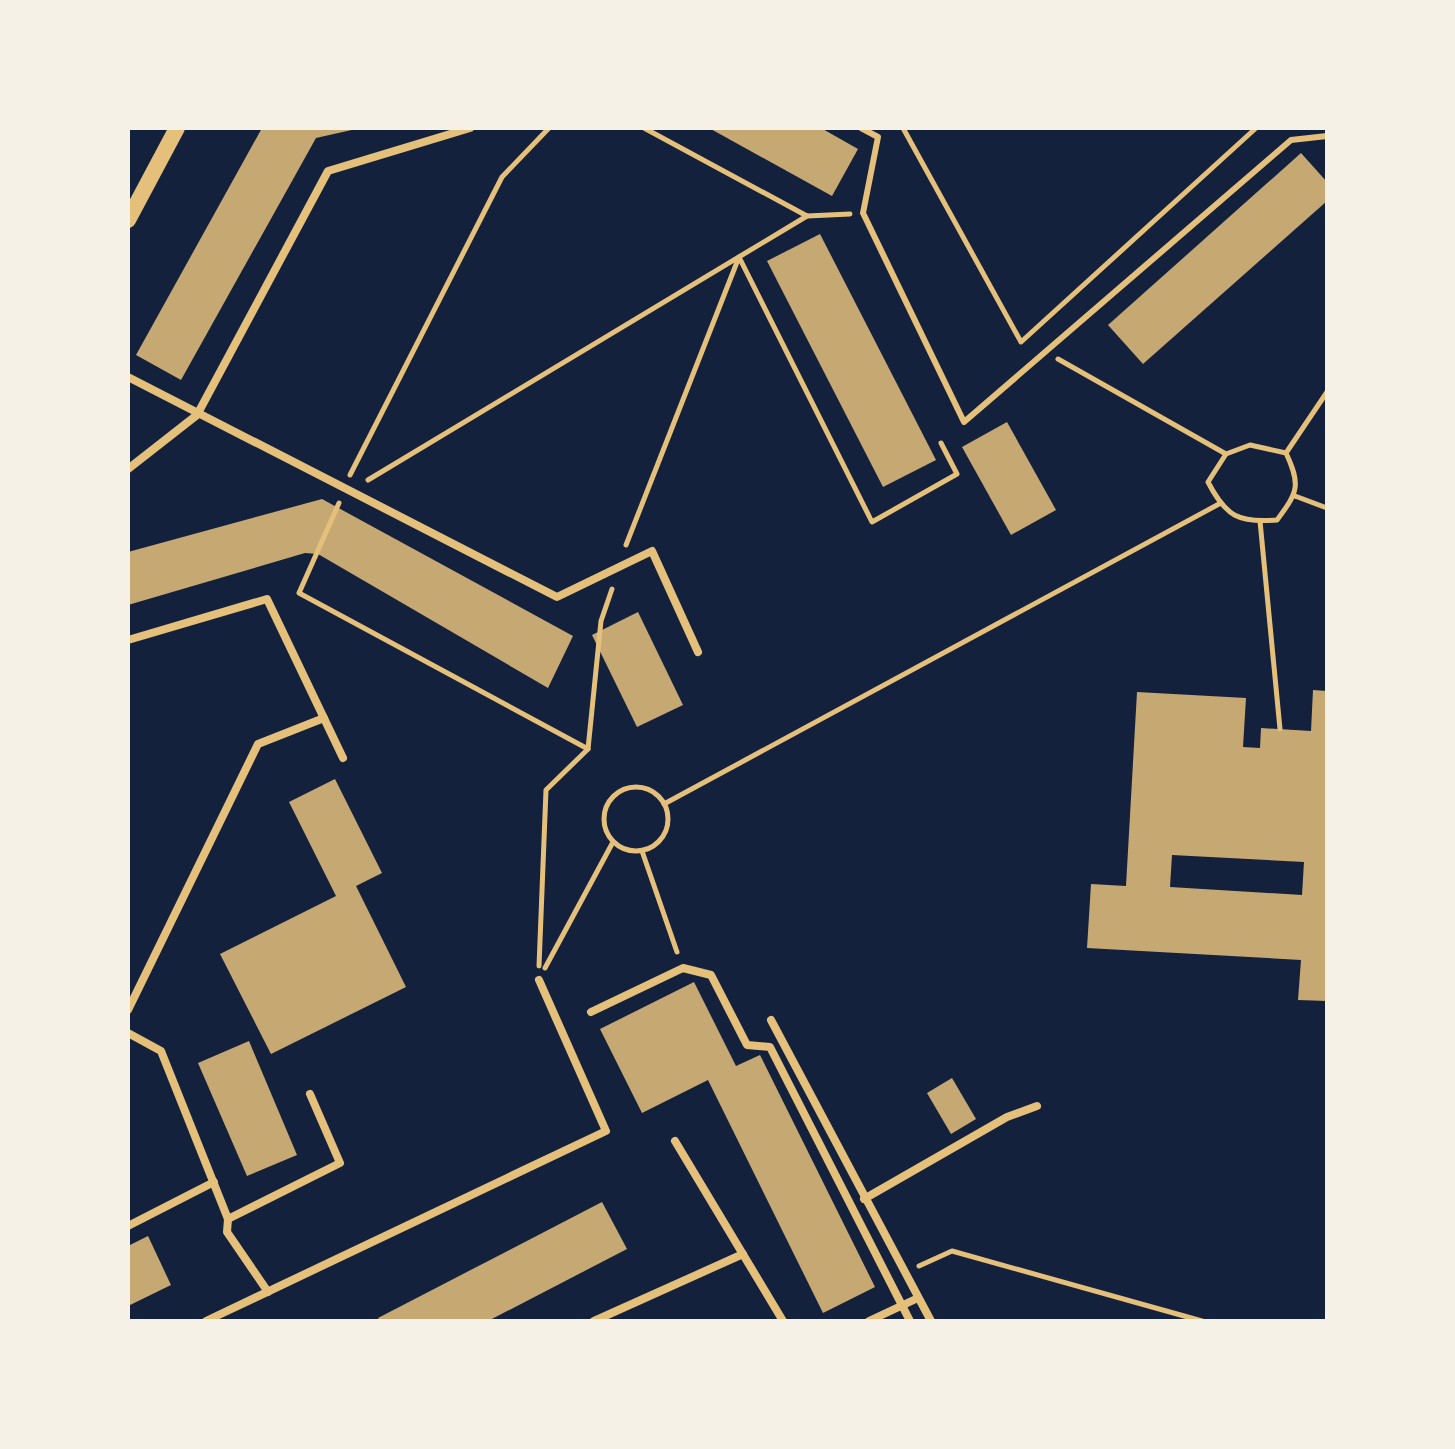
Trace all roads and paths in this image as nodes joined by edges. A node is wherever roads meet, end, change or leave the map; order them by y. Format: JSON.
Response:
{"nodes":[{"id":1,"x":177,"y":128,"type":"edge"},
{"id":2,"x":470,"y":128,"type":"edge"},
{"id":3,"x":549,"y":128,"type":"edge"},
{"id":4,"x":644,"y":128,"type":"edge"},
{"id":5,"x":861,"y":128,"type":"edge"},
{"id":6,"x":903,"y":128,"type":"edge"},
{"id":7,"x":1256,"y":128,"type":"edge"},
{"id":8,"x":1327,"y":136,"type":"edge"},
{"id":9,"x":863,"y":213,"type":"junction"},
{"id":10,"x":807,"y":216,"type":"junction"},
{"id":11,"x":128,"y":220,"type":"edge"},
{"id":12,"x":739,"y":257,"type":"junction"},
{"id":13,"x":1021,"y":342,"type":"junction"},
{"id":14,"x":1046,"y":352,"type":"junction"},
{"id":15,"x":128,"y":377,"type":"edge"},
{"id":16,"x":1327,"y":392,"type":"edge"},
{"id":17,"x":197,"y":415,"type":"junction"},
{"id":18,"x":941,"y":443,"type":"dead end"},
{"id":19,"x":1286,"y":453,"type":"junction"},
{"id":20,"x":1226,"y":454,"type":"junction"},
{"id":21,"x":128,"y":469,"type":"edge"},
{"id":22,"x":347,"y":491,"type":"junction"},
{"id":23,"x":1295,"y":496,"type":"junction"},
{"id":24,"x":1219,"y":504,"type":"junction"},
{"id":25,"x":1327,"y":508,"type":"edge"},
{"id":26,"x":330,"y":519,"type":"dead end"},
{"id":27,"x":1260,"y":521,"type":"junction"},
{"id":28,"x":619,"y":567,"type":"junction"},
{"id":29,"x":128,"y":640,"type":"edge"},
{"id":30,"x":698,"y":652,"type":"dead end"},
{"id":31,"x":324,"y":718,"type":"junction"},
{"id":32,"x":1280,"y":729,"type":"dead end"},
{"id":33,"x":588,"y":749,"type":"junction"},
{"id":34,"x":343,"y":758,"type":"dead end"},
{"id":35,"x":664,"y":804,"type":"junction"},
{"id":36,"x":613,"y":842,"type":"junction"},
{"id":37,"x":642,"y":851,"type":"junction"},
{"id":38,"x":683,"y":968,"type":"junction"},
{"id":39,"x":539,"y":980,"type":"junction"},
{"id":40,"x":128,"y":1010,"type":"edge"},
{"id":41,"x":591,"y":1012,"type":"dead end"},
{"id":42,"x":771,"y":1020,"type":"dead end"},
{"id":43,"x":128,"y":1033,"type":"edge"},
{"id":44,"x":310,"y":1094,"type":"dead end"},
{"id":45,"x":1037,"y":1106,"type":"dead end"},
{"id":46,"x":675,"y":1141,"type":"dead end"},
{"id":47,"x":214,"y":1182,"type":"junction"},
{"id":48,"x":864,"y":1199,"type":"junction"},
{"id":49,"x":228,"y":1219,"type":"junction"},
{"id":50,"x":128,"y":1226,"type":"edge"},
{"id":51,"x":743,"y":1254,"type":"junction"},
{"id":52,"x":904,"y":1273,"type":"junction"},
{"id":53,"x":268,"y":1292,"type":"junction"},
{"id":54,"x":918,"y":1298,"type":"junction"},
{"id":55,"x":902,"y":1306,"type":"junction"},
{"id":56,"x":206,"y":1321,"type":"edge"},
{"id":57,"x":594,"y":1321,"type":"edge"},
{"id":58,"x":783,"y":1321,"type":"edge"},
{"id":59,"x":869,"y":1321,"type":"edge"},
{"id":60,"x":910,"y":1321,"type":"edge"},
{"id":61,"x":931,"y":1321,"type":"edge"},
{"id":62,"x":1202,"y":1321,"type":"edge"}],
"edges":[{"from":1,"to":11,"type":"main road"},
{"from":2,"to":17,"type":"street"},
{"from":3,"to":22,"type":"path"},
{"from":4,"to":10,"type":"path"},
{"from":5,"to":9,"type":"lane"},
{"from":6,"to":13,"type":"path"},
{"from":7,"to":13,"type":"path"},
{"from":8,"to":14,"type":"lane"},
{"from":9,"to":10,"type":"path"},
{"from":9,"to":14,"type":"lane"},
{"from":10,"to":12,"type":"path"},
{"from":12,"to":18,"type":"path"},
{"from":12,"to":22,"type":"path"},
{"from":12,"to":28,"type":"path"},
{"from":13,"to":14,"type":"path"},
{"from":14,"to":20,"type":"path"},
{"from":15,"to":17,"type":"street"},
{"from":16,"to":19,"type":"path"},
{"from":17,"to":21,"type":"street"},
{"from":17,"to":22,"type":"street"},
{"from":19,"to":20,"type":"path"},
{"from":19,"to":23,"type":"path"},
{"from":20,"to":24,"type":"path"},
{"from":22,"to":28,"type":"street"},
{"from":23,"to":25,"type":"path"},
{"from":23,"to":27,"type":"path"},
{"from":24,"to":27,"type":"path"},
{"from":24,"to":35,"type":"path"},
{"from":26,"to":33,"type":"path"},
{"from":27,"to":32,"type":"path"},
{"from":28,"to":30,"type":"street"},
{"from":28,"to":33,"type":"path"},
{"from":29,"to":31,"type":"street"},
{"from":31,"to":34,"type":"street"},
{"from":31,"to":40,"type":"street"},
{"from":33,"to":39,"type":"path"},
{"from":35,"to":36,"type":"path"},
{"from":35,"to":37,"type":"path"},
{"from":36,"to":37,"type":"path"},
{"from":36,"to":39,"type":"path"},
{"from":37,"to":38,"type":"path"},
{"from":38,"to":41,"type":"street"},
{"from":38,"to":55,"type":"street"},
{"from":39,"to":53,"type":"street"},
{"from":42,"to":48,"type":"street"},
{"from":43,"to":47,"type":"street"},
{"from":44,"to":49,"type":"street"},
{"from":45,"to":48,"type":"street"},
{"from":46,"to":51,"type":"street"},
{"from":47,"to":49,"type":"street"},
{"from":47,"to":50,"type":"street"},
{"from":48,"to":52,"type":"street"},
{"from":49,"to":53,"type":"street"},
{"from":51,"to":57,"type":"street"},
{"from":51,"to":58,"type":"street"},
{"from":52,"to":54,"type":"street"},
{"from":52,"to":62,"type":"path"},
{"from":53,"to":56,"type":"street"},
{"from":54,"to":55,"type":"street"},
{"from":54,"to":61,"type":"street"},
{"from":55,"to":59,"type":"street"},
{"from":55,"to":60,"type":"street"}]}
